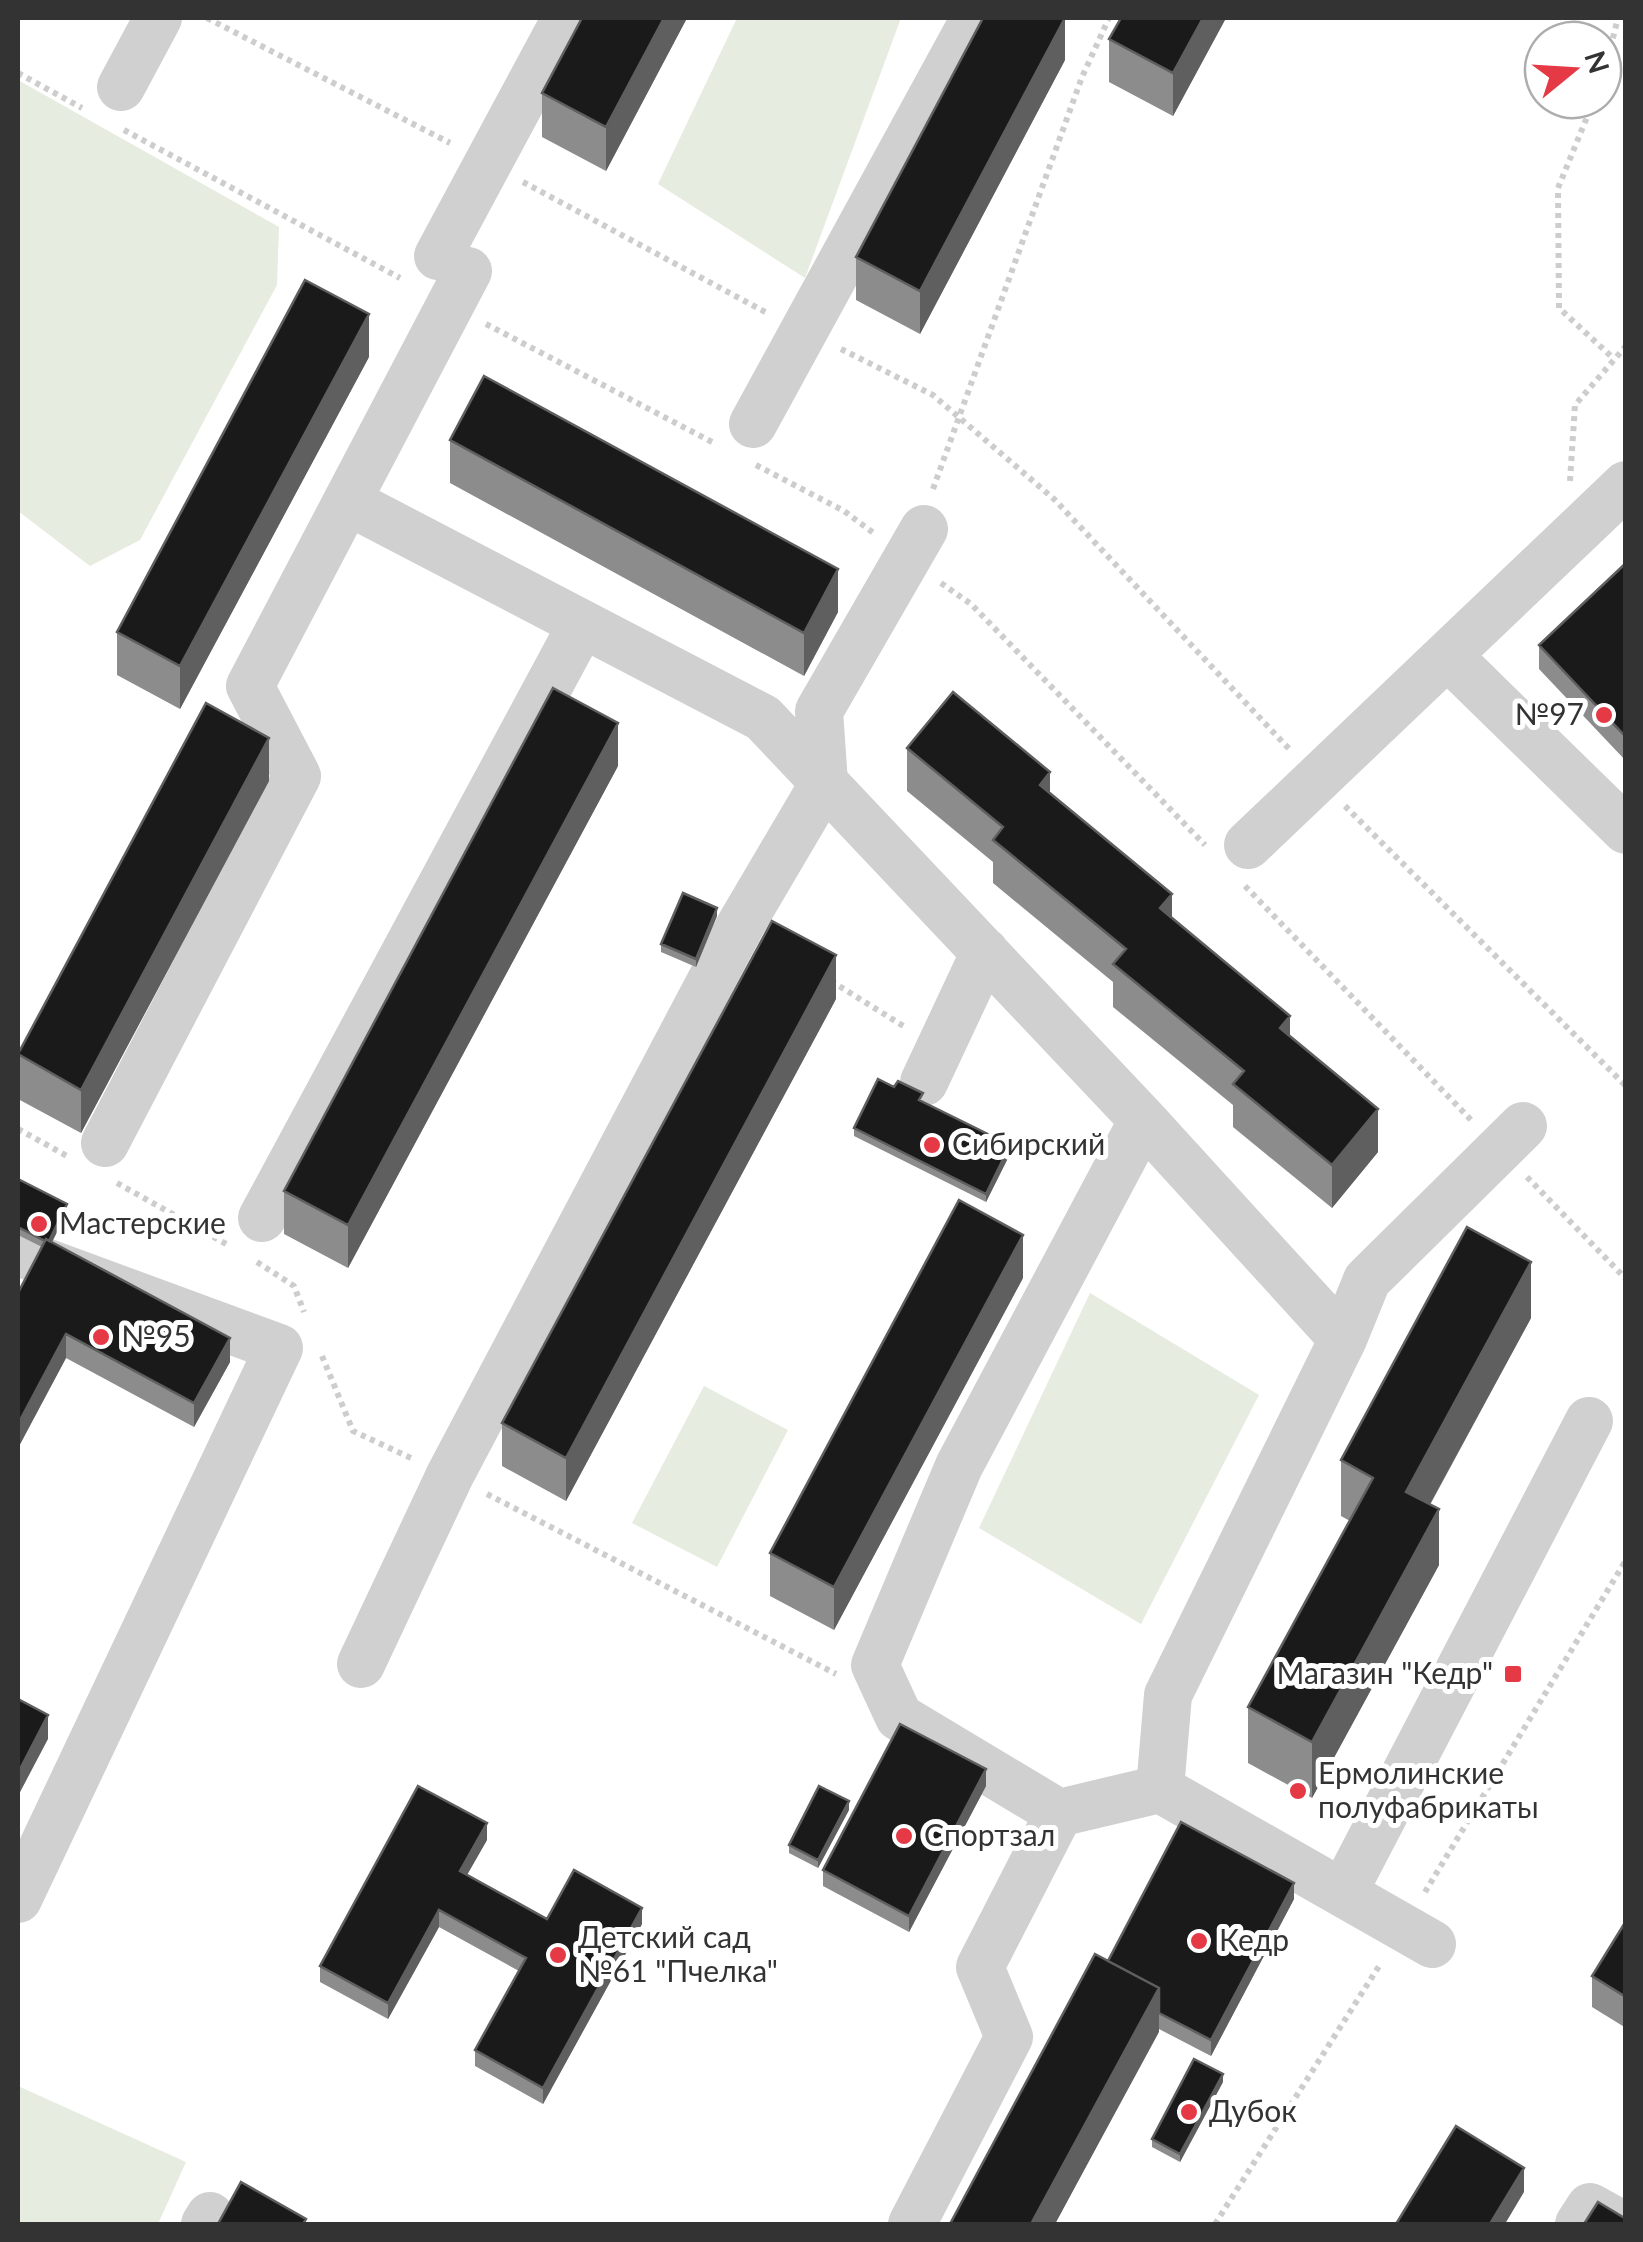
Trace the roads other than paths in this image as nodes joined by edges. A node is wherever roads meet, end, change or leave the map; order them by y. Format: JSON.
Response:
{"nodes":[{"id":1,"x":158,"y":18,"type":"edge"},
{"id":2,"x":566,"y":18,"type":"edge"},
{"id":3,"x":974,"y":18,"type":"edge"},
{"id":4,"x":122,"y":87,"type":"dead end"},
{"id":5,"x":753,"y":424,"type":"dead end"},
{"id":6,"x":1626,"y":485,"type":"edge"},
{"id":7,"x":347,"y":501,"type":"junction"},
{"id":8,"x":916,"y":544,"type":"road end"},
{"id":9,"x":582,"y":624,"type":"junction"},
{"id":10,"x":1448,"y":656,"type":"junction"},
{"id":11,"x":824,"y":783,"type":"junction"},
{"id":12,"x":1626,"y":830,"type":"edge"},
{"id":13,"x":1248,"y":844,"type":"dead end"},
{"id":14,"x":985,"y":952,"type":"junction"},
{"id":15,"x":932,"y":1066,"type":"road end"},
{"id":16,"x":1143,"y":1120,"type":"junction"},
{"id":17,"x":1522,"y":1126,"type":"dead end"},
{"id":18,"x":100,"y":1162,"type":"road end"},
{"id":19,"x":252,"y":1243,"type":"road end"},
{"id":20,"x":18,"y":1252,"type":"edge"},
{"id":21,"x":1343,"y":1339,"type":"junction"},
{"id":22,"x":1589,"y":1421,"type":"dead end"},
{"id":23,"x":361,"y":1664,"type":"dead end"},
{"id":24,"x":1160,"y":1789,"type":"junction"},
{"id":25,"x":1059,"y":1813,"type":"junction"},
{"id":26,"x":1344,"y":1893,"type":"junction"},
{"id":27,"x":18,"y":1899,"type":"edge"},
{"id":28,"x":1418,"y":1936,"type":"road end"},
{"id":29,"x":912,"y":2224,"type":"edge"},
{"id":30,"x":1579,"y":2224,"type":"edge"},
{"id":31,"x":1622,"y":2224,"type":"edge"}],
"edges":[{"from":1,"to":4,"type":"lane"},
{"from":2,"to":7,"type":"lane"},
{"from":3,"to":5,"type":"lane"},
{"from":6,"to":10,"type":"lane"},
{"from":7,"to":9,"type":"lane"},
{"from":7,"to":18,"type":"lane"},
{"from":8,"to":11,"type":"lane"},
{"from":9,"to":11,"type":"lane"},
{"from":9,"to":19,"type":"lane"},
{"from":10,"to":12,"type":"lane"},
{"from":10,"to":13,"type":"lane"},
{"from":11,"to":14,"type":"lane"},
{"from":11,"to":23,"type":"lane"},
{"from":14,"to":15,"type":"lane"},
{"from":14,"to":16,"type":"lane"},
{"from":16,"to":21,"type":"lane"},
{"from":16,"to":25,"type":"lane"},
{"from":17,"to":21,"type":"lane"},
{"from":20,"to":27,"type":"lane"},
{"from":21,"to":24,"type":"lane"},
{"from":22,"to":26,"type":"lane"},
{"from":24,"to":25,"type":"lane"},
{"from":24,"to":26,"type":"lane"},
{"from":25,"to":29,"type":"lane"},
{"from":26,"to":28,"type":"lane"},
{"from":30,"to":31,"type":"lane"}]}
